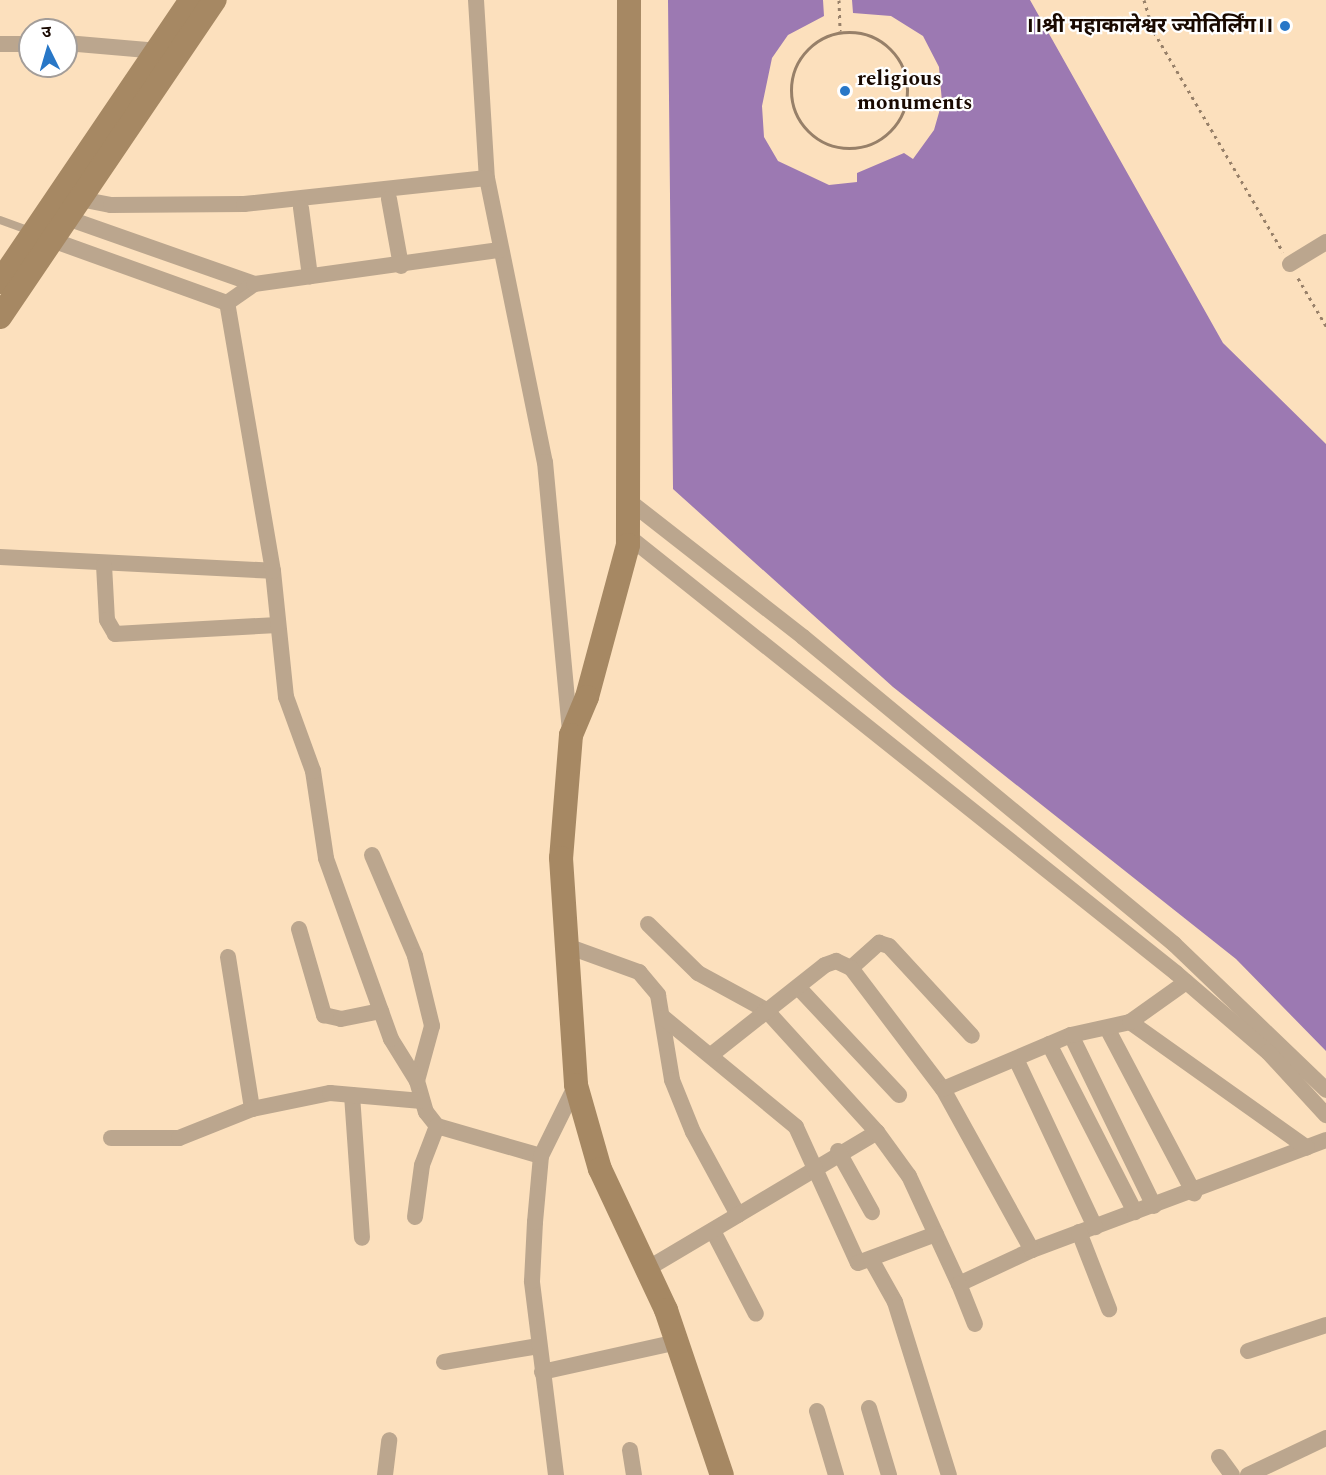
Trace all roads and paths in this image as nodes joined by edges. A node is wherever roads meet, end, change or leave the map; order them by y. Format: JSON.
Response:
{"nodes":[{"id":1,"x":476,"y":0,"type":"edge"},
{"id":2,"x":629,"y":0,"type":"edge"},
{"id":3,"x":839,"y":0,"type":"edge"},
{"id":4,"x":1144,"y":0,"type":"edge"},
{"id":5,"x":202,"y":3,"type":"edge"},
{"id":6,"x":840,"y":32,"type":"junction"},
{"id":7,"x":0,"y":44,"type":"edge"},
{"id":8,"x":18,"y":44,"type":"edge"},
{"id":9,"x":78,"y":44,"type":"edge"},
{"id":10,"x":159,"y":51,"type":"junction"},
{"id":11,"x":487,"y":178,"type":"junction"},
{"id":12,"x":389,"y":199,"type":"dead end"},
{"id":13,"x":301,"y":208,"type":"dead end"},
{"id":14,"x":0,"y":220,"type":"edge"},
{"id":15,"x":55,"y":222,"type":"junction"},
{"id":16,"x":1326,"y":242,"type":"edge"},
{"id":17,"x":500,"y":250,"type":"junction"},
{"id":18,"x":1290,"y":264,"type":"junction"},
{"id":19,"x":401,"y":266,"type":"junction"},
{"id":20,"x":310,"y":276,"type":"junction"},
{"id":21,"x":0,"y":282,"type":"edge"},
{"id":22,"x":254,"y":284,"type":"junction"},
{"id":23,"x":227,"y":303,"type":"junction"},
{"id":24,"x":0,"y":317,"type":"edge"},
{"id":25,"x":1326,"y":326,"type":"edge"},
{"id":26,"x":629,"y":501,"type":"junction"},
{"id":27,"x":628,"y":536,"type":"junction"},
{"id":28,"x":0,"y":557,"type":"edge"},
{"id":29,"x":104,"y":565,"type":"junction"},
{"id":30,"x":273,"y":571,"type":"junction"},
{"id":31,"x":278,"y":625,"type":"junction"},
{"id":32,"x":571,"y":735,"type":"junction"},
{"id":33,"x":1056,"y":846,"type":"junction"},
{"id":34,"x":372,"y":855,"type":"dead end"},
{"id":35,"x":1040,"y":863,"type":"junction"},
{"id":36,"x":648,"y":924,"type":"dead end"},
{"id":37,"x":299,"y":929,"type":"dead end"},
{"id":38,"x":567,"y":946,"type":"junction"},
{"id":39,"x":228,"y":957,"type":"dead end"},
{"id":40,"x":851,"y":968,"type":"junction"},
{"id":41,"x":1186,"y":982,"type":"junction"},
{"id":42,"x":798,"y":987,"type":"junction"},
{"id":43,"x":766,"y":1010,"type":"junction"},
{"id":44,"x":381,"y":1011,"type":"junction"},
{"id":45,"x":664,"y":1018,"type":"junction"},
{"id":46,"x":1130,"y":1022,"type":"junction"},
{"id":47,"x":1107,"y":1028,"type":"junction"},
{"id":48,"x":1071,"y":1035,"type":"junction"},
{"id":49,"x":972,"y":1036,"type":"dead end"},
{"id":50,"x":1049,"y":1044,"type":"junction"},
{"id":51,"x":711,"y":1055,"type":"junction"},
{"id":52,"x":1016,"y":1059,"type":"junction"},
{"id":53,"x":417,"y":1081,"type":"junction"},
{"id":54,"x":576,"y":1085,"type":"junction"},
{"id":55,"x":943,"y":1089,"type":"junction"},
{"id":56,"x":1326,"y":1090,"type":"edge"},
{"id":57,"x":352,"y":1095,"type":"junction"},
{"id":58,"x":899,"y":1095,"type":"dead end"},
{"id":59,"x":422,"y":1101,"type":"junction"},
{"id":60,"x":252,"y":1109,"type":"junction"},
{"id":61,"x":1326,"y":1115,"type":"edge"},
{"id":62,"x":437,"y":1126,"type":"junction"},
{"id":63,"x":877,"y":1132,"type":"junction"},
{"id":64,"x":111,"y":1138,"type":"dead end"},
{"id":65,"x":1326,"y":1140,"type":"edge"},
{"id":66,"x":1308,"y":1148,"type":"junction"},
{"id":67,"x":838,"y":1151,"type":"junction"},
{"id":68,"x":541,"y":1156,"type":"junction"},
{"id":69,"x":812,"y":1171,"type":"junction"},
{"id":70,"x":1194,"y":1193,"type":"junction"},
{"id":71,"x":1154,"y":1206,"type":"junction"},
{"id":72,"x":872,"y":1212,"type":"dead end"},
{"id":73,"x":1135,"y":1212,"type":"junction"},
{"id":74,"x":738,"y":1215,"type":"junction"},
{"id":75,"x":415,"y":1217,"type":"dead end"},
{"id":76,"x":712,"y":1230,"type":"junction"},
{"id":77,"x":1087,"y":1230,"type":"junction"},
{"id":78,"x":936,"y":1234,"type":"junction"},
{"id":79,"x":362,"y":1238,"type":"dead end"},
{"id":80,"x":1032,"y":1250,"type":"junction"},
{"id":81,"x":871,"y":1259,"type":"junction"},
{"id":82,"x":646,"y":1269,"type":"junction"},
{"id":83,"x":958,"y":1284,"type":"junction"},
{"id":84,"x":1109,"y":1309,"type":"dead end"},
{"id":85,"x":756,"y":1314,"type":"dead end"},
{"id":86,"x":975,"y":1324,"type":"dead end"},
{"id":87,"x":1326,"y":1325,"type":"edge"},
{"id":88,"x":677,"y":1342,"type":"junction"},
{"id":89,"x":539,"y":1346,"type":"junction"},
{"id":90,"x":1248,"y":1351,"type":"dead end"},
{"id":91,"x":444,"y":1362,"type":"dead end"},
{"id":92,"x":542,"y":1372,"type":"junction"},
{"id":93,"x":869,"y":1408,"type":"dead end"},
{"id":94,"x":817,"y":1411,"type":"dead end"},
{"id":95,"x":1326,"y":1437,"type":"edge"},
{"id":96,"x":389,"y":1440,"type":"dead end"},
{"id":97,"x":630,"y":1450,"type":"dead end"},
{"id":98,"x":1219,"y":1457,"type":"dead end"},
{"id":99,"x":385,"y":1475,"type":"edge"},
{"id":100,"x":556,"y":1475,"type":"edge"},
{"id":101,"x":634,"y":1475,"type":"edge"},
{"id":102,"x":722,"y":1475,"type":"edge"},
{"id":103,"x":836,"y":1475,"type":"edge"},
{"id":104,"x":889,"y":1475,"type":"edge"},
{"id":105,"x":949,"y":1475,"type":"edge"},
{"id":106,"x":1232,"y":1475,"type":"edge"},
{"id":107,"x":1248,"y":1475,"type":"edge"}],
"edges":[{"from":1,"to":11,"type":"street"},
{"from":2,"to":26,"type":"street"},
{"from":3,"to":6,"type":"path"},
{"from":4,"to":18,"type":"path"},
{"from":5,"to":10,"type":"street"},
{"from":5,"to":15,"type":"street"},
{"from":6,"to":6,"type":"path"},
{"from":7,"to":8,"type":"street"},
{"from":9,"to":10,"type":"street"},
{"from":10,"to":15,"type":"street"},
{"from":11,"to":15,"type":"street"},
{"from":11,"to":17,"type":"street"},
{"from":12,"to":19,"type":"street"},
{"from":13,"to":20,"type":"street"},
{"from":14,"to":15,"type":"lane"},
{"from":15,"to":21,"type":"street"},
{"from":15,"to":22,"type":"street"},
{"from":15,"to":23,"type":"street"},
{"from":15,"to":24,"type":"street"},
{"from":16,"to":18,"type":"street"},
{"from":17,"to":19,"type":"street"},
{"from":17,"to":32,"type":"street"},
{"from":18,"to":25,"type":"path"},
{"from":19,"to":20,"type":"street"},
{"from":20,"to":22,"type":"street"},
{"from":22,"to":23,"type":"street"},
{"from":23,"to":30,"type":"street"},
{"from":26,"to":27,"type":"street"},
{"from":26,"to":33,"type":"street"},
{"from":27,"to":32,"type":"street"},
{"from":27,"to":35,"type":"street"},
{"from":28,"to":29,"type":"street"},
{"from":29,"to":30,"type":"street"},
{"from":29,"to":31,"type":"street"},
{"from":30,"to":31,"type":"street"},
{"from":31,"to":44,"type":"street"},
{"from":32,"to":38,"type":"street"},
{"from":33,"to":35,"type":"street"},
{"from":33,"to":56,"type":"street"},
{"from":34,"to":53,"type":"street"},
{"from":35,"to":41,"type":"street"},
{"from":36,"to":43,"type":"street"},
{"from":37,"to":44,"type":"street"},
{"from":38,"to":45,"type":"street"},
{"from":38,"to":54,"type":"street"},
{"from":39,"to":60,"type":"street"},
{"from":40,"to":42,"type":"street"},
{"from":40,"to":49,"type":"street"},
{"from":40,"to":55,"type":"street"},
{"from":41,"to":46,"type":"street"},
{"from":41,"to":61,"type":"street"},
{"from":42,"to":43,"type":"street"},
{"from":42,"to":58,"type":"street"},
{"from":43,"to":51,"type":"street"},
{"from":43,"to":63,"type":"street"},
{"from":44,"to":53,"type":"street"},
{"from":45,"to":51,"type":"street"},
{"from":45,"to":74,"type":"street"},
{"from":46,"to":47,"type":"street"},
{"from":46,"to":66,"type":"street"},
{"from":47,"to":48,"type":"street"},
{"from":47,"to":70,"type":"street"},
{"from":48,"to":50,"type":"street"},
{"from":48,"to":71,"type":"street"},
{"from":50,"to":52,"type":"street"},
{"from":50,"to":73,"type":"street"},
{"from":51,"to":69,"type":"street"},
{"from":52,"to":55,"type":"street"},
{"from":52,"to":77,"type":"street"},
{"from":53,"to":59,"type":"street"},
{"from":54,"to":68,"type":"street"},
{"from":54,"to":82,"type":"street"},
{"from":55,"to":80,"type":"street"},
{"from":57,"to":59,"type":"street"},
{"from":57,"to":60,"type":"street"},
{"from":57,"to":79,"type":"street"},
{"from":59,"to":62,"type":"street"},
{"from":60,"to":64,"type":"street"},
{"from":62,"to":68,"type":"street"},
{"from":62,"to":75,"type":"street"},
{"from":63,"to":67,"type":"street"},
{"from":63,"to":78,"type":"street"},
{"from":65,"to":66,"type":"street"},
{"from":66,"to":70,"type":"street"},
{"from":67,"to":69,"type":"street"},
{"from":67,"to":72,"type":"street"},
{"from":68,"to":89,"type":"street"},
{"from":69,"to":74,"type":"street"},
{"from":69,"to":81,"type":"street"},
{"from":70,"to":71,"type":"street"},
{"from":71,"to":73,"type":"street"},
{"from":73,"to":77,"type":"street"},
{"from":74,"to":76,"type":"street"},
{"from":76,"to":82,"type":"street"},
{"from":76,"to":85,"type":"street"},
{"from":77,"to":80,"type":"street"},
{"from":77,"to":84,"type":"street"},
{"from":78,"to":81,"type":"street"},
{"from":78,"to":83,"type":"street"},
{"from":80,"to":83,"type":"street"},
{"from":81,"to":105,"type":"street"},
{"from":82,"to":88,"type":"street"},
{"from":83,"to":86,"type":"street"},
{"from":87,"to":90,"type":"street"},
{"from":88,"to":92,"type":"street"},
{"from":88,"to":102,"type":"street"},
{"from":89,"to":91,"type":"street"},
{"from":89,"to":92,"type":"street"},
{"from":92,"to":100,"type":"street"},
{"from":93,"to":104,"type":"street"},
{"from":94,"to":103,"type":"street"},
{"from":95,"to":107,"type":"street"},
{"from":96,"to":99,"type":"street"},
{"from":97,"to":101,"type":"street"},
{"from":98,"to":106,"type":"street"}]}
